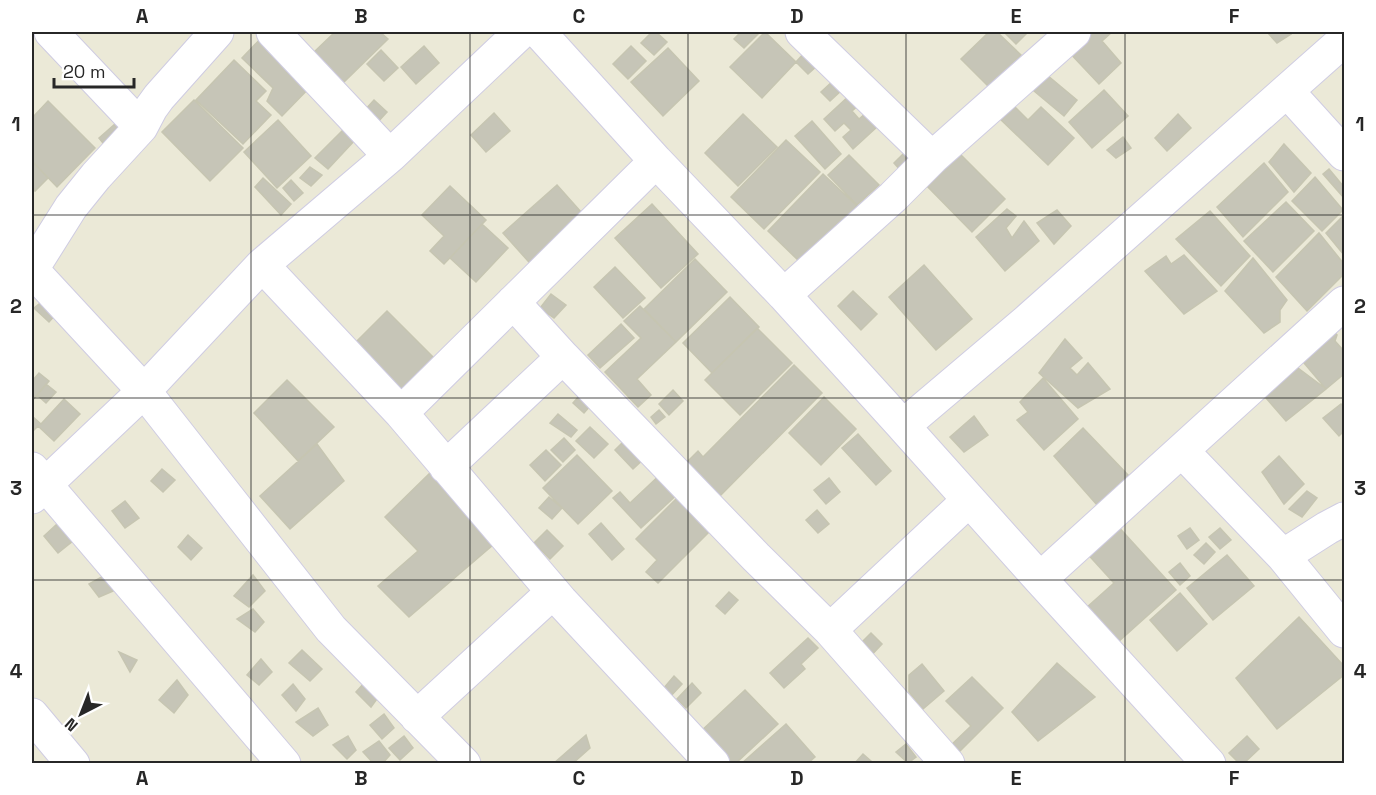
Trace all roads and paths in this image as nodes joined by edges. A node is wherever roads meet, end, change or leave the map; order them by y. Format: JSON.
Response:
{"nodes":[{"id":1,"x":51,"y":32,"type":"edge"},
{"id":2,"x":217,"y":32,"type":"edge"},
{"id":3,"x":273,"y":32,"type":"edge"},
{"id":4,"x":521,"y":32,"type":"edge"},
{"id":5,"x":539,"y":32,"type":"edge"},
{"id":6,"x":1074,"y":32,"type":"edge"},
{"id":7,"x":816,"y":36,"type":"edge"},
{"id":8,"x":1344,"y":40,"type":"edge"},
{"id":9,"x":1287,"y":91,"type":"junction"},
{"id":10,"x":141,"y":127,"type":"junction"},
{"id":11,"x":1344,"y":154,"type":"edge"},
{"id":12,"x":390,"y":156,"type":"junction"},
{"id":13,"x":932,"y":158,"type":"junction"},
{"id":14,"x":656,"y":161,"type":"junction"},
{"id":15,"x":262,"y":265,"type":"junction"},
{"id":16,"x":32,"y":269,"type":"edge"},
{"id":17,"x":784,"y":295,"type":"junction"},
{"id":18,"x":513,"y":302,"type":"junction"},
{"id":19,"x":1344,"y":303,"type":"edge"},
{"id":20,"x":563,"y":357,"type":"junction"},
{"id":21,"x":144,"y":391,"type":"junction"},
{"id":22,"x":401,"y":413,"type":"junction"},
{"id":23,"x":903,"y":426,"type":"junction"},
{"id":24,"x":1182,"y":451,"type":"junction"},
{"id":25,"x":446,"y":467,"type":"junction"},
{"id":26,"x":36,"y":484,"type":"edge"},
{"id":27,"x":969,"y":500,"type":"junction"},
{"id":28,"x":1344,"y":519,"type":"edge"},
{"id":29,"x":1283,"y":556,"type":"junction"},
{"id":30,"x":1040,"y":579,"type":"junction"},
{"id":31,"x":553,"y":592,"type":"junction"},
{"id":32,"x":830,"y":630,"type":"junction"},
{"id":33,"x":1344,"y":631,"type":"edge"},
{"id":34,"x":32,"y":715,"type":"edge"},
{"id":35,"x":417,"y":717,"type":"junction"},
{"id":36,"x":71,"y":763,"type":"edge"},
{"id":37,"x":285,"y":764,"type":"edge"},
{"id":38,"x":464,"y":764,"type":"edge"},
{"id":39,"x":713,"y":764,"type":"edge"},
{"id":40,"x":948,"y":764,"type":"edge"},
{"id":41,"x":1209,"y":764,"type":"edge"}],
"edges":[{"from":1,"to":10,"type":"street"},
{"from":2,"to":10,"type":"street"},
{"from":3,"to":12,"type":"street"},
{"from":4,"to":12,"type":"street"},
{"from":5,"to":14,"type":"street"},
{"from":6,"to":13,"type":"street"},
{"from":7,"to":13,"type":"street"},
{"from":8,"to":9,"type":"street"},
{"from":9,"to":11,"type":"street"},
{"from":9,"to":23,"type":"street"},
{"from":10,"to":16,"type":"street"},
{"from":12,"to":15,"type":"street"},
{"from":13,"to":17,"type":"street"},
{"from":14,"to":17,"type":"street"},
{"from":14,"to":18,"type":"street"},
{"from":15,"to":21,"type":"street"},
{"from":15,"to":22,"type":"street"},
{"from":16,"to":21,"type":"street"},
{"from":17,"to":23,"type":"street"},
{"from":18,"to":20,"type":"street"},
{"from":18,"to":22,"type":"street"},
{"from":19,"to":24,"type":"street"},
{"from":20,"to":25,"type":"street"},
{"from":20,"to":32,"type":"street"},
{"from":21,"to":26,"type":"street"},
{"from":21,"to":35,"type":"street"},
{"from":22,"to":25,"type":"street"},
{"from":23,"to":27,"type":"street"},
{"from":24,"to":29,"type":"street"},
{"from":24,"to":30,"type":"street"},
{"from":25,"to":31,"type":"street"},
{"from":26,"to":37,"type":"street"},
{"from":27,"to":30,"type":"street"},
{"from":27,"to":32,"type":"street"},
{"from":28,"to":29,"type":"street"},
{"from":29,"to":33,"type":"street"},
{"from":30,"to":41,"type":"street"},
{"from":31,"to":35,"type":"street"},
{"from":31,"to":39,"type":"street"},
{"from":32,"to":40,"type":"street"},
{"from":34,"to":36,"type":"street"},
{"from":35,"to":38,"type":"street"}]}
